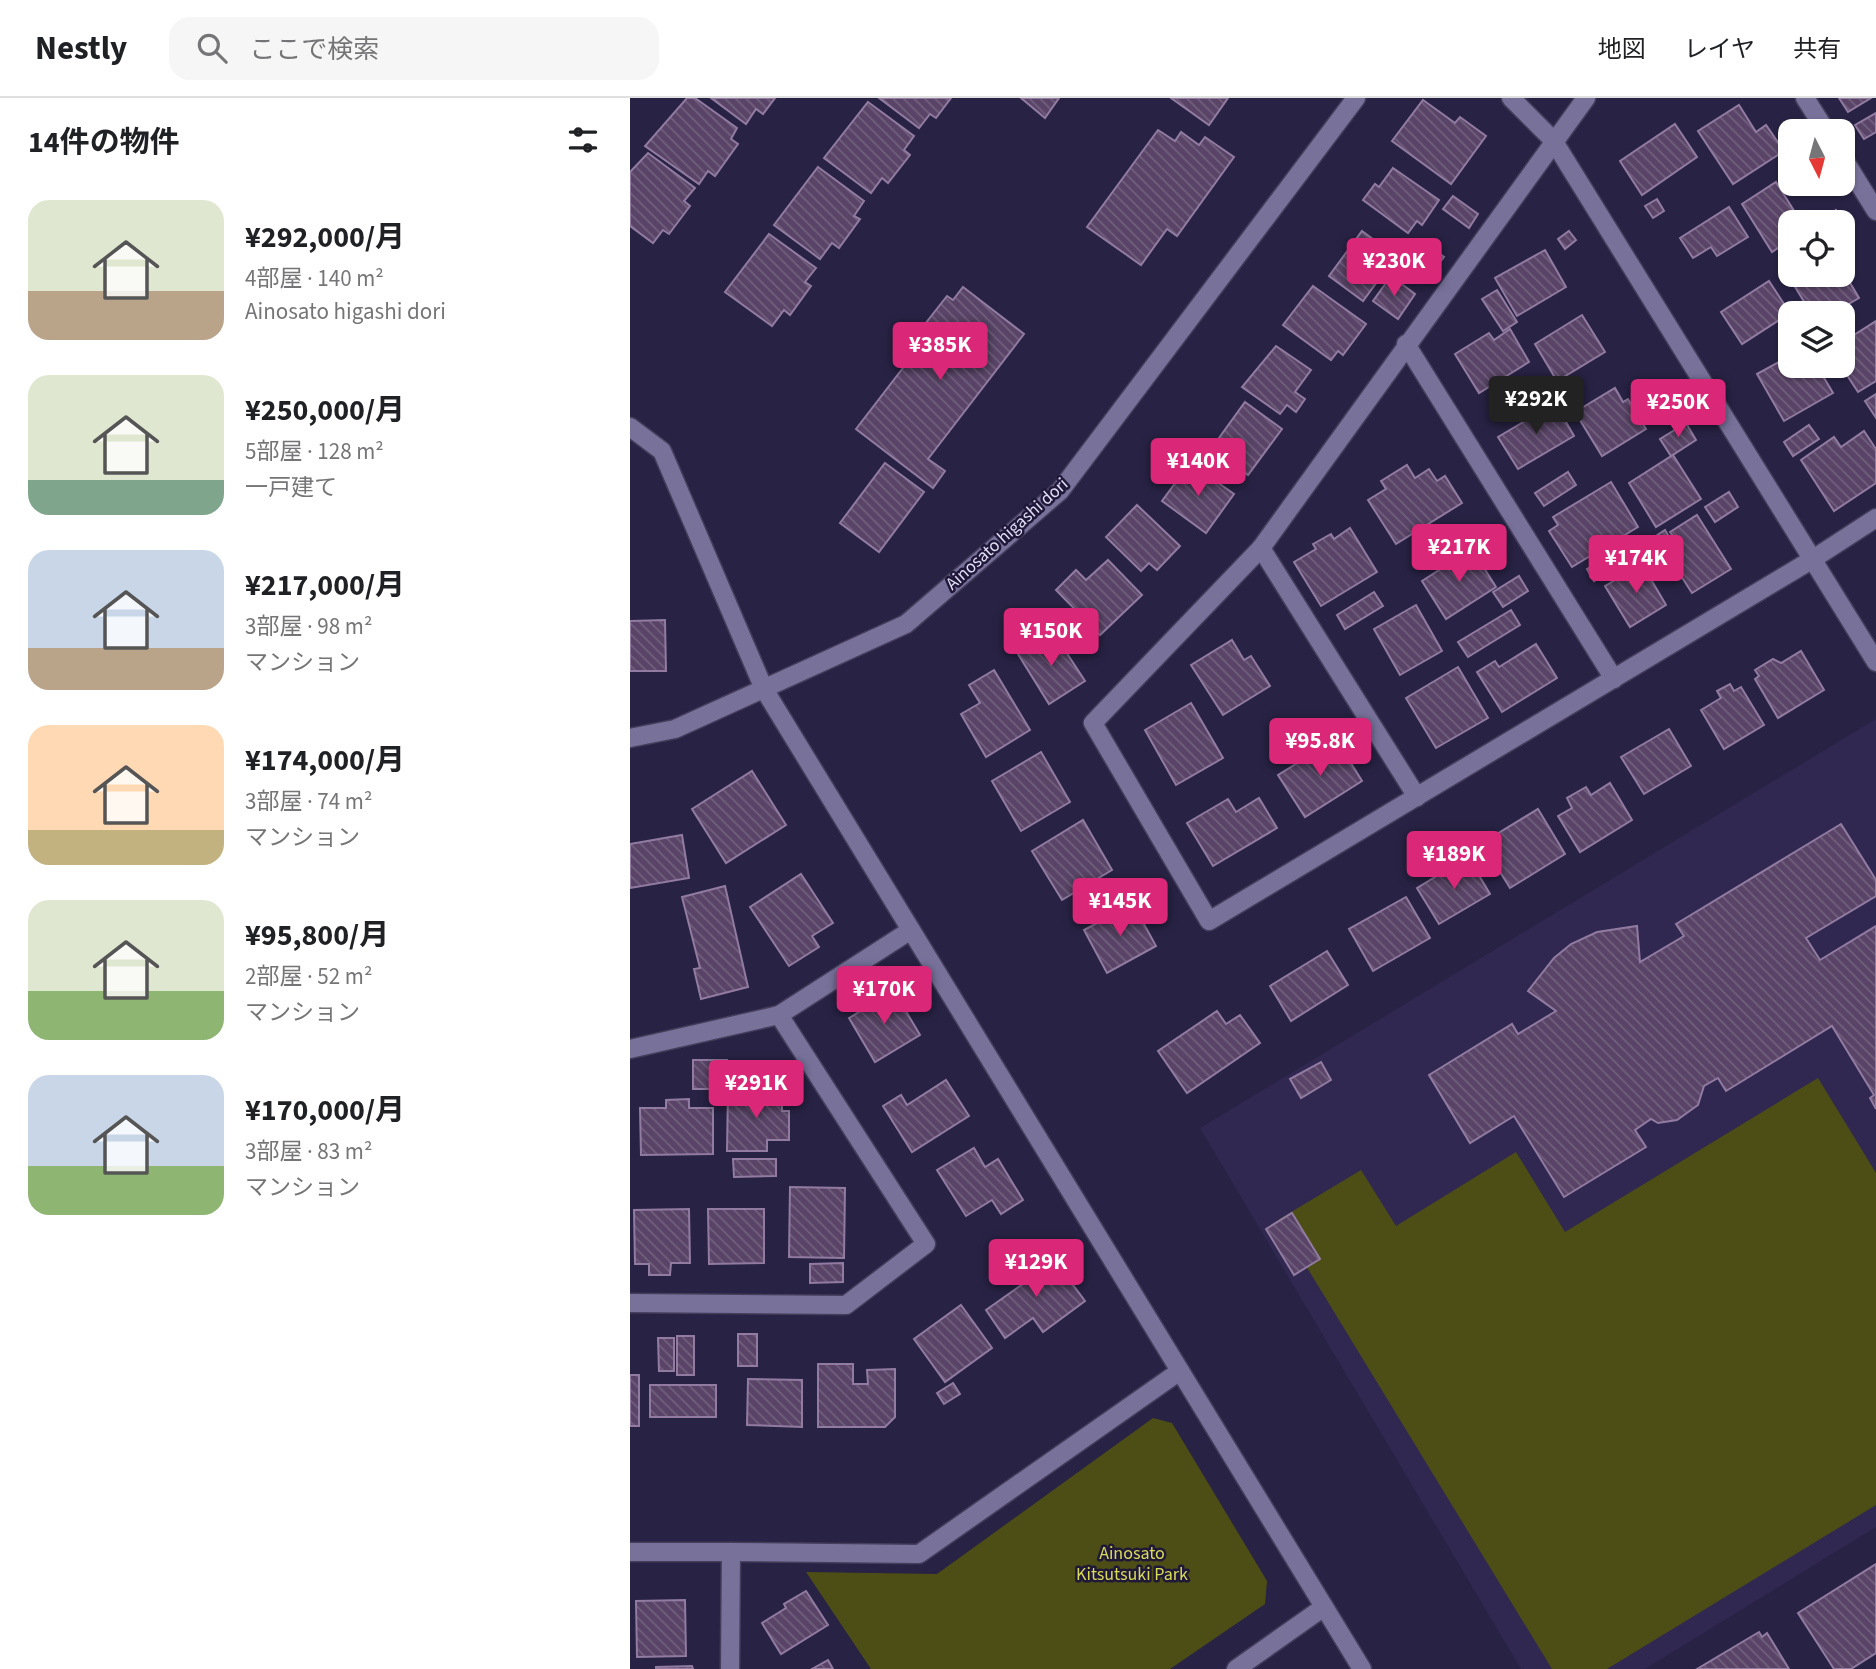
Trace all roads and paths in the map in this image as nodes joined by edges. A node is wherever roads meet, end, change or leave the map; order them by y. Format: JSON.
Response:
{"nodes":[{"id":1,"x":1356,"y":98,"type":"edge"},
{"id":2,"x":1511,"y":98,"type":"edge"},
{"id":3,"x":1586,"y":98,"type":"edge"},
{"id":4,"x":1805,"y":98,"type":"edge"},
{"id":5,"x":1818,"y":119,"type":"edge"},
{"id":6,"x":1553,"y":140,"type":"junction"},
{"id":7,"x":1855,"y":177,"type":"edge"},
{"id":8,"x":1876,"y":211,"type":"edge"},
{"id":9,"x":1406,"y":344,"type":"junction"},
{"id":10,"x":630,"y":427,"type":"edge"},
{"id":11,"x":1876,"y":518,"type":"edge"},
{"id":12,"x":1261,"y":548,"type":"junction"},
{"id":13,"x":1813,"y":559,"type":"junction"},
{"id":14,"x":1876,"y":662,"type":"edge"},
{"id":15,"x":1614,"y":679,"type":"junction"},
{"id":16,"x":764,"y":689,"type":"junction"},
{"id":17,"x":630,"y":738,"type":"edge"},
{"id":18,"x":1417,"y":797,"type":"junction"},
{"id":19,"x":911,"y":930,"type":"junction"},
{"id":20,"x":779,"y":1014,"type":"junction"},
{"id":21,"x":630,"y":1049,"type":"edge"},
{"id":22,"x":630,"y":1303,"type":"edge"},
{"id":23,"x":1180,"y":1371,"type":"junction"},
{"id":24,"x":630,"y":1552,"type":"edge"},
{"id":25,"x":731,"y":1552,"type":"junction"},
{"id":26,"x":1324,"y":1607,"type":"junction"},
{"id":27,"x":730,"y":1669,"type":"edge"},
{"id":28,"x":1236,"y":1669,"type":"edge"},
{"id":29,"x":1362,"y":1669,"type":"edge"}],
"edges":[{"from":1,"to":16,"type":"street","name":"Ainosato higashi dori"},
{"from":2,"to":6,"type":"street"},
{"from":3,"to":6,"type":"street"},
{"from":4,"to":5,"type":"street"},
{"from":6,"to":9,"type":"street"},
{"from":6,"to":13,"type":"street"},
{"from":7,"to":8,"type":"street"},
{"from":9,"to":12,"type":"street"},
{"from":9,"to":15,"type":"street"},
{"from":10,"to":16,"type":"street"},
{"from":11,"to":13,"type":"street"},
{"from":12,"to":18,"type":"street"},
{"from":12,"to":18,"type":"street"},
{"from":13,"to":14,"type":"street"},
{"from":13,"to":15,"type":"street"},
{"from":15,"to":18,"type":"street"},
{"from":16,"to":17,"type":"street","name":"Ainosato higashi dori"},
{"from":16,"to":19,"type":"street"},
{"from":19,"to":20,"type":"street"},
{"from":19,"to":23,"type":"street"},
{"from":20,"to":21,"type":"street"},
{"from":20,"to":22,"type":"street"},
{"from":23,"to":25,"type":"street"},
{"from":23,"to":26,"type":"street"},
{"from":24,"to":25,"type":"street"},
{"from":25,"to":27,"type":"street"},
{"from":26,"to":28,"type":"street"},
{"from":26,"to":29,"type":"street"}]}
